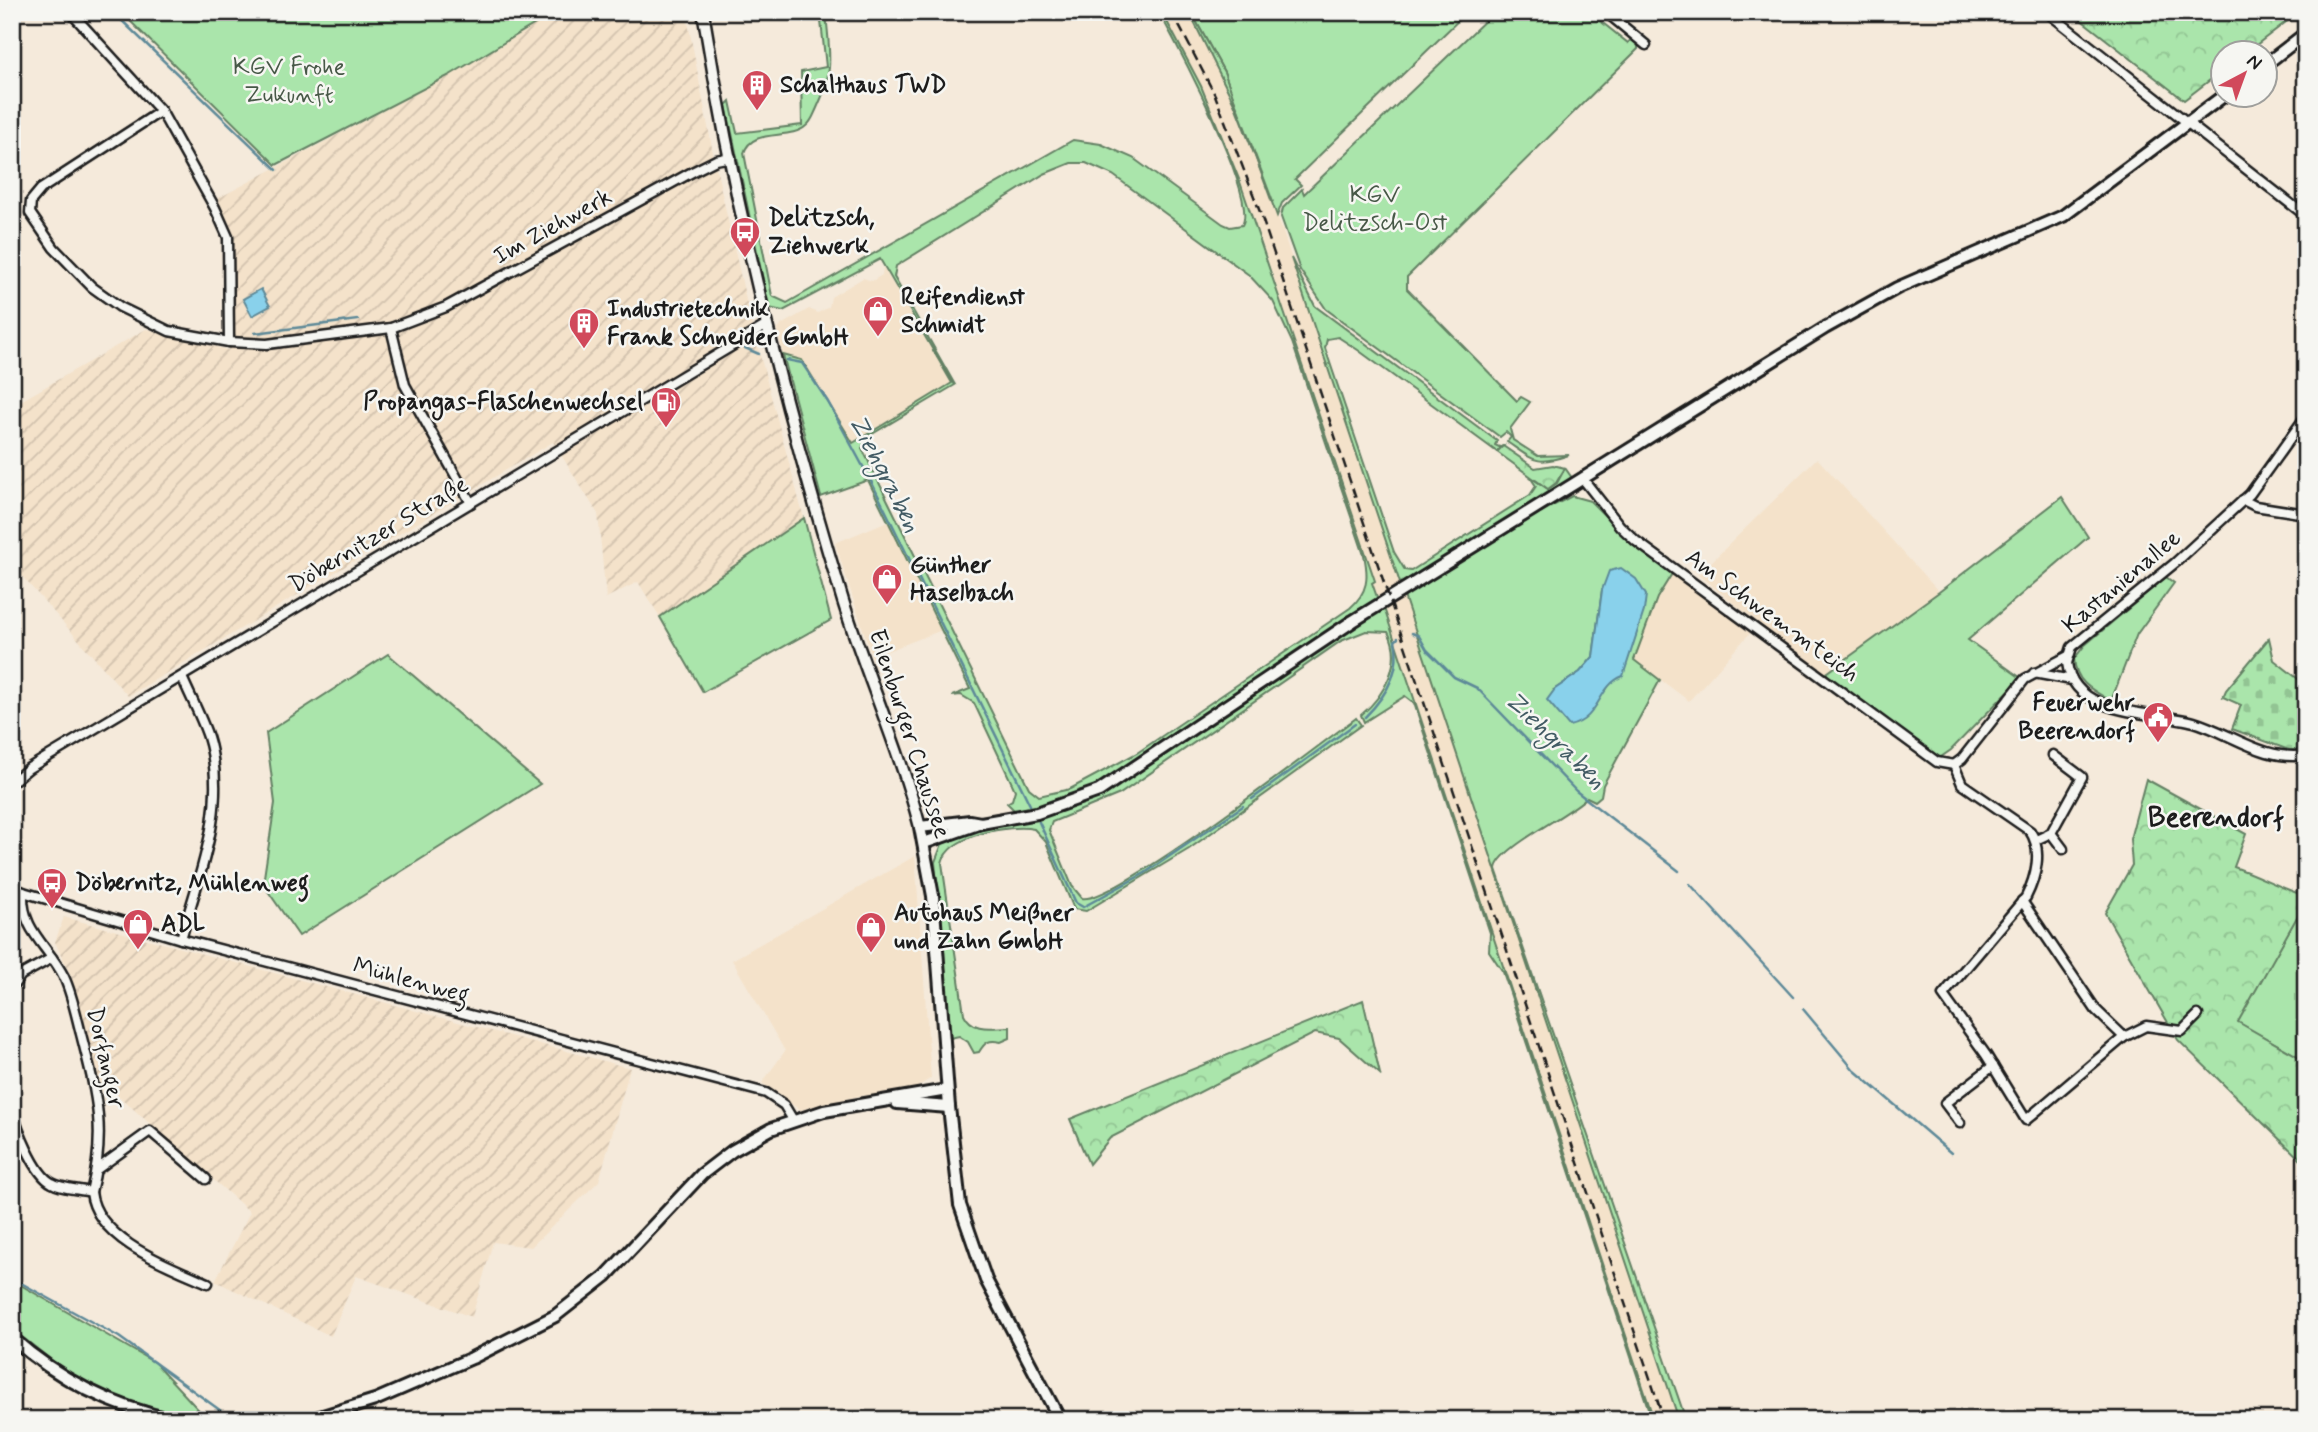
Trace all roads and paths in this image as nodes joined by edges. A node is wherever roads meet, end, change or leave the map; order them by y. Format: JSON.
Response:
{"nodes":[{"id":1,"x":703,"y":12,"type":"edge"},
{"id":2,"x":1606,"y":12,"type":"edge"},
{"id":3,"x":2047,"y":12,"type":"edge"},
{"id":4,"x":75,"y":17,"type":"dead end"},
{"id":5,"x":2306,"y":33,"type":"edge"},
{"id":6,"x":1646,"y":45,"type":"dead end"},
{"id":7,"x":2280,"y":53,"type":"edge"},
{"id":8,"x":2210,"y":107,"type":"edge"},
{"id":9,"x":161,"y":111,"type":"junction"},
{"id":10,"x":2189,"y":123,"type":"junction"},
{"id":11,"x":731,"y":157,"type":"junction"},
{"id":12,"x":2306,"y":216,"type":"edge"},
{"id":13,"x":767,"y":325,"type":"junction"},
{"id":14,"x":391,"y":328,"type":"junction"},
{"id":15,"x":229,"y":342,"type":"junction"},
{"id":16,"x":2306,"y":416,"type":"edge"},
{"id":17,"x":1583,"y":479,"type":"junction"},
{"id":18,"x":2243,"y":500,"type":"junction"},
{"id":19,"x":471,"y":503,"type":"junction"},
{"id":20,"x":2306,"y":513,"type":"edge"},
{"id":21,"x":2068,"y":656,"type":"junction"},
{"id":22,"x":2034,"y":673,"type":"junction"},
{"id":23,"x":182,"y":677,"type":"junction"},
{"id":24,"x":2072,"y":680,"type":"junction"},
{"id":25,"x":2053,"y":755,"type":"dead end"},
{"id":26,"x":2306,"y":755,"type":"edge"},
{"id":27,"x":1954,"y":765,"type":"junction"},
{"id":28,"x":12,"y":782,"type":"edge"},
{"id":29,"x":981,"y":823,"type":"junction"},
{"id":30,"x":920,"y":827,"type":"junction"},
{"id":31,"x":2051,"y":833,"type":"junction"},
{"id":32,"x":2036,"y":840,"type":"junction"},
{"id":33,"x":924,"y":843,"type":"junction"},
{"id":34,"x":2063,"y":849,"type":"dead end"},
{"id":35,"x":12,"y":887,"type":"edge"},
{"id":36,"x":23,"y":892,"type":"junction"},
{"id":37,"x":2022,"y":901,"type":"junction"},
{"id":38,"x":181,"y":939,"type":"junction"},
{"id":39,"x":52,"y":958,"type":"junction"},
{"id":40,"x":12,"y":987,"type":"edge"},
{"id":41,"x":2198,"y":1015,"type":"dead end"},
{"id":42,"x":2124,"y":1037,"type":"junction"},
{"id":43,"x":1993,"y":1066,"type":"junction"},
{"id":44,"x":947,"y":1090,"type":"junction"},
{"id":45,"x":891,"y":1102,"type":"junction"},
{"id":46,"x":949,"y":1107,"type":"junction"},
{"id":47,"x":12,"y":1110,"type":"edge"},
{"id":48,"x":793,"y":1120,"type":"junction"},
{"id":49,"x":1960,"y":1123,"type":"dead end"},
{"id":50,"x":96,"y":1170,"type":"junction"},
{"id":51,"x":206,"y":1179,"type":"dead end"},
{"id":52,"x":90,"y":1192,"type":"junction"},
{"id":53,"x":208,"y":1283,"type":"dead end"},
{"id":54,"x":12,"y":1338,"type":"edge"},
{"id":55,"x":173,"y":1420,"type":"edge"},
{"id":56,"x":310,"y":1420,"type":"edge"},
{"id":57,"x":1060,"y":1420,"type":"edge"}],
"edges":[{"from":1,"to":11,"type":"street","name":"Eilenburger Chaussee"},
{"from":2,"to":6,"type":"street"},
{"from":3,"to":10,"type":"street"},
{"from":4,"to":9,"type":"street"},
{"from":5,"to":7,"type":"main road"},
{"from":8,"to":10,"type":"main road"},
{"from":9,"to":15,"type":"street"},
{"from":9,"to":15,"type":"street","name":"Im Ziehwerk"},
{"from":10,"to":12,"type":"street"},
{"from":10,"to":17,"type":"main road"},
{"from":11,"to":13,"type":"street","name":"Eilenburger Chaussee"},
{"from":11,"to":14,"type":"street","name":"Im Ziehwerk"},
{"from":13,"to":19,"type":"street","name":"Döbernitzer Straße"},
{"from":13,"to":30,"type":"street","name":"Eilenburger Chaussee"},
{"from":14,"to":15,"type":"street","name":"Im Ziehwerk"},
{"from":14,"to":19,"type":"street"},
{"from":16,"to":18,"type":"street","name":"Kastanienallee"},
{"from":17,"to":27,"type":"street","name":"Am Schwemmteich"},
{"from":17,"to":29,"type":"main road"},
{"from":18,"to":20,"type":"street"},
{"from":18,"to":21,"type":"street","name":"Kastanienallee"},
{"from":19,"to":23,"type":"street","name":"Döbernitzer Straße"},
{"from":21,"to":22,"type":"street","name":"Kastanienallee"},
{"from":21,"to":24,"type":"street"},
{"from":22,"to":24,"type":"street"},
{"from":22,"to":27,"type":"street","name":"Kastanienallee"},
{"from":23,"to":28,"type":"street","name":"Döbernitzer Straße"},
{"from":23,"to":38,"type":"street"},
{"from":24,"to":26,"type":"street"},
{"from":25,"to":31,"type":"street"},
{"from":27,"to":32,"type":"street"},
{"from":29,"to":30,"type":"main road"},
{"from":29,"to":33,"type":"main road"},
{"from":30,"to":33,"type":"main road","name":"Eilenburger Chaussee"},
{"from":31,"to":32,"type":"street"},
{"from":31,"to":34,"type":"street"},
{"from":32,"to":37,"type":"street"},
{"from":33,"to":44,"type":"main road","name":"Eilenburger Chaussee"},
{"from":35,"to":36,"type":"street","name":"Mühlenweg"},
{"from":36,"to":38,"type":"street","name":"Mühlenweg"},
{"from":36,"to":39,"type":"street","name":"Dorfanger"},
{"from":37,"to":42,"type":"street"},
{"from":37,"to":43,"type":"street"},
{"from":38,"to":48,"type":"street","name":"Mühlenweg"},
{"from":39,"to":40,"type":"street"},
{"from":39,"to":50,"type":"street","name":"Dorfanger"},
{"from":41,"to":42,"type":"street"},
{"from":42,"to":43,"type":"street"},
{"from":43,"to":49,"type":"street"},
{"from":44,"to":45,"type":"main road"},
{"from":44,"to":46,"type":"main road","name":"Eilenburger Chaussee"},
{"from":45,"to":46,"type":"main road"},
{"from":45,"to":48,"type":"main road"},
{"from":46,"to":57,"type":"main road","name":"Eilenburger Chaussee"},
{"from":47,"to":52,"type":"street"},
{"from":48,"to":56,"type":"main road"},
{"from":50,"to":51,"type":"street","name":"Dorfanger"},
{"from":50,"to":52,"type":"street","name":"Dorfanger"},
{"from":52,"to":53,"type":"street"},
{"from":54,"to":55,"type":"main road"}]}
